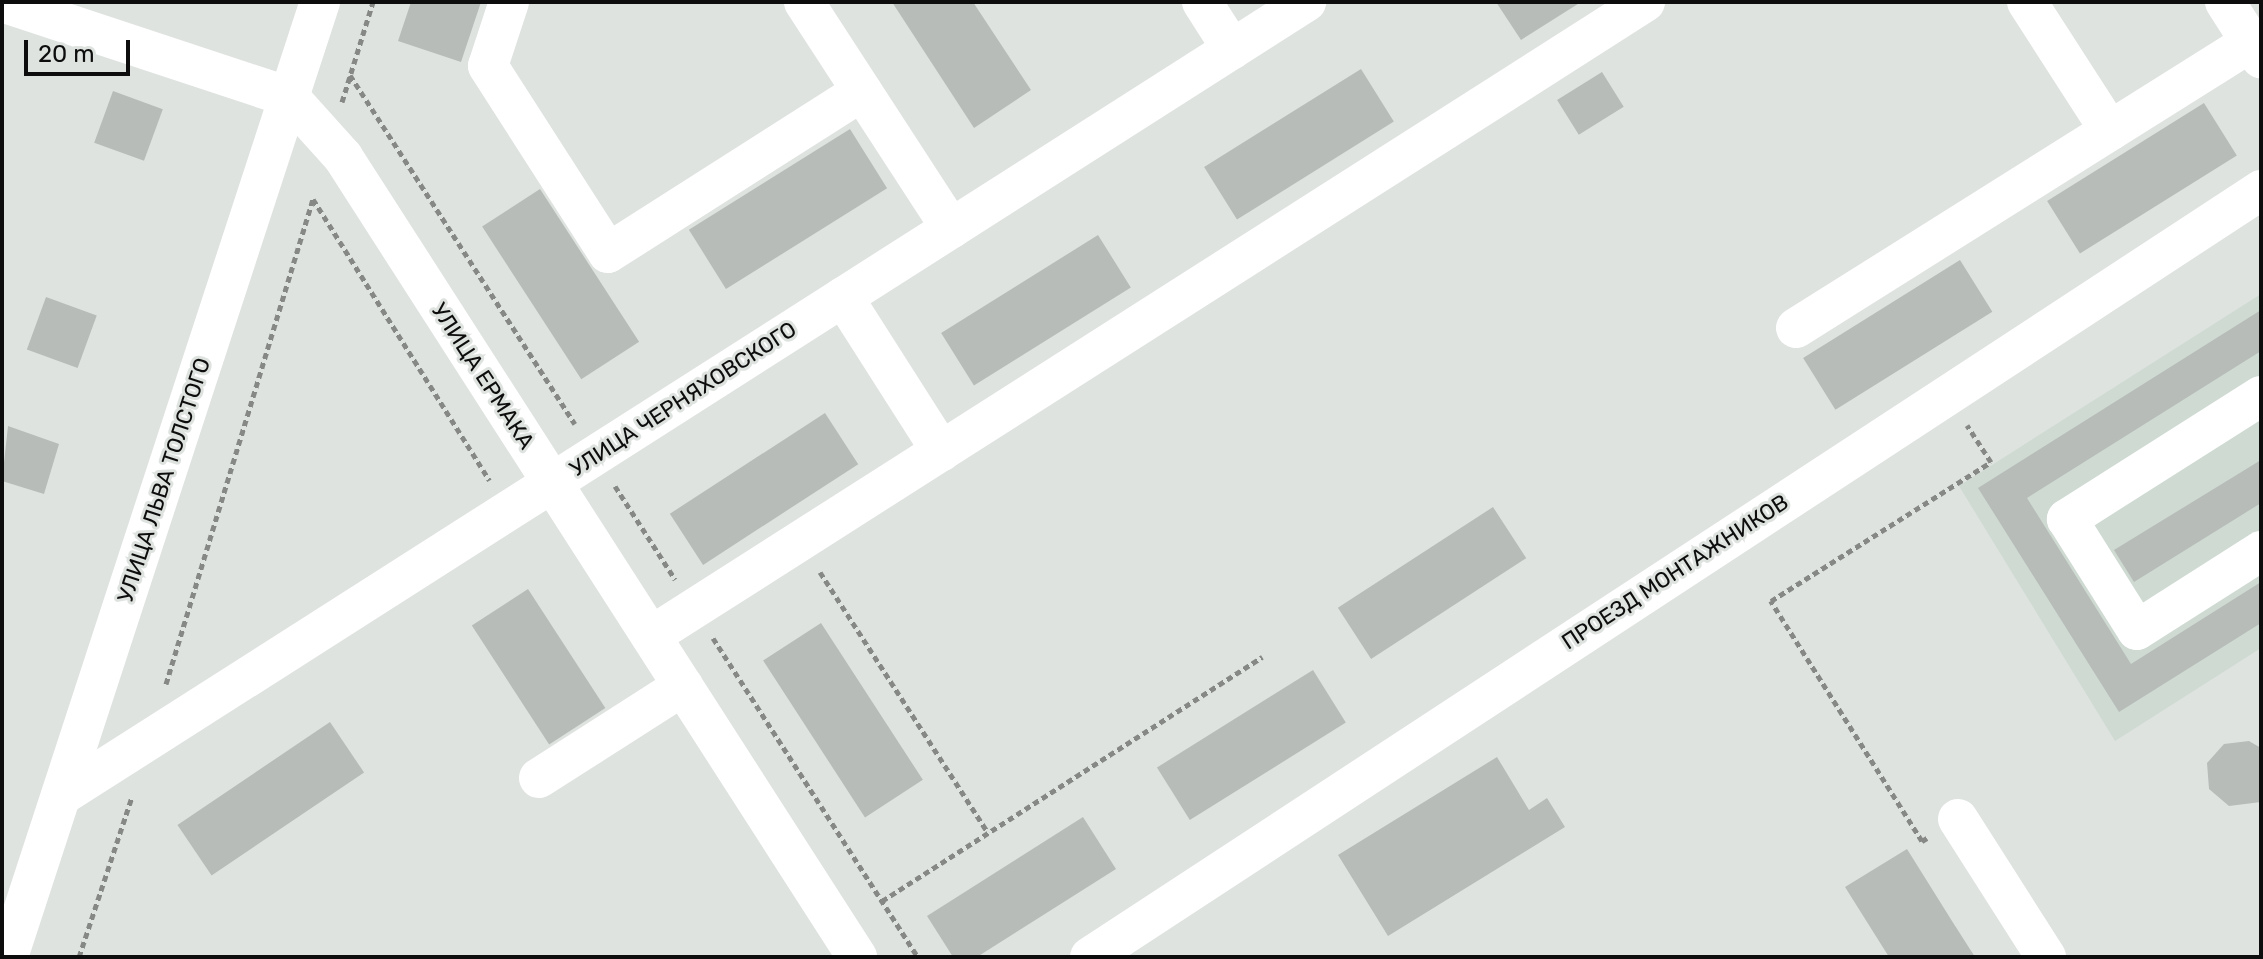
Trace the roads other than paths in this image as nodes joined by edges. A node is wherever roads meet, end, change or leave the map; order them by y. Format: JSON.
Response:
{"nodes":[{"id":1,"x":2,"y":2,"type":"edge"},
{"id":2,"x":320,"y":2,"type":"edge"},
{"id":3,"x":509,"y":2,"type":"edge"},
{"id":4,"x":804,"y":2,"type":"edge"},
{"id":5,"x":1202,"y":2,"type":"edge"},
{"id":6,"x":1306,"y":2,"type":"edge"},
{"id":7,"x":1645,"y":2,"type":"edge"},
{"id":8,"x":2027,"y":2,"type":"edge"},
{"id":9,"x":2225,"y":2,"type":"edge"},
{"id":10,"x":1232,"y":49,"type":"junction"},
{"id":11,"x":2256,"y":50,"type":"edge"},
{"id":12,"x":862,"y":91,"type":"junction"},
{"id":13,"x":289,"y":97,"type":"junction"},
{"id":14,"x":2110,"y":131,"type":"junction"},
{"id":15,"x":2261,"y":190,"type":"edge"},
{"id":16,"x":951,"y":228,"type":"junction"},
{"id":17,"x":843,"y":297,"type":"junction"},
{"id":18,"x":1796,"y":328,"type":"dead end"},
{"id":19,"x":2259,"y":402,"type":"edge"},
{"id":20,"x":941,"y":451,"type":"junction"},
{"id":21,"x":552,"y":483,"type":"junction"},
{"id":22,"x":2261,"y":551,"type":"edge"},
{"id":23,"x":651,"y":636,"type":"junction"},
{"id":24,"x":683,"y":686,"type":"junction"},
{"id":25,"x":539,"y":778,"type":"dead end"},
{"id":26,"x":61,"y":796,"type":"junction"},
{"id":27,"x":1958,"y":819,"type":"road end"},
{"id":28,"x":849,"y":954,"type":"edge"},
{"id":29,"x":8,"y":957,"type":"edge"},
{"id":30,"x":1090,"y":957,"type":"edge"},
{"id":31,"x":2046,"y":957,"type":"edge"}],
"edges":[{"from":1,"to":13,"type":"street","name":"УЛИЦА ЕРМАКА"},
{"from":2,"to":13,"type":"street","name":"УЛИЦА ЛЬВА ТОЛСТОГО"},
{"from":3,"to":12,"type":"street"},
{"from":4,"to":12,"type":"street"},
{"from":5,"to":10,"type":"street"},
{"from":6,"to":10,"type":"street","name":"УЛИЦА ЧЕРНЯХОВСКОГО"},
{"from":7,"to":20,"type":"street"},
{"from":8,"to":14,"type":"street"},
{"from":9,"to":11,"type":"street"},
{"from":10,"to":16,"type":"street","name":"УЛИЦА ЧЕРНЯХОВСКОГО"},
{"from":11,"to":14,"type":"street"},
{"from":12,"to":16,"type":"street"},
{"from":13,"to":21,"type":"street","name":"УЛИЦА ЕРМАКА"},
{"from":13,"to":26,"type":"street","name":"УЛИЦА ЛЬВА ТОЛСТОГО"},
{"from":14,"to":18,"type":"street"},
{"from":15,"to":30,"type":"street","name":"ПРОЕЗД МОНТАЖНИКОВ"},
{"from":16,"to":17,"type":"street","name":"УЛИЦА ЧЕРНЯХОВСКОГО"},
{"from":17,"to":20,"type":"street"},
{"from":17,"to":21,"type":"street","name":"УЛИЦА ЧЕРНЯХОВСКОГО"},
{"from":19,"to":22,"type":"street"},
{"from":20,"to":23,"type":"street"},
{"from":21,"to":23,"type":"street","name":"УЛИЦА ЕРМАКА"},
{"from":21,"to":26,"type":"street","name":"УЛИЦА ЧЕРНЯХОВСКОГО"},
{"from":23,"to":24,"type":"street","name":"УЛИЦА ЕРМАКА"},
{"from":24,"to":25,"type":"street"},
{"from":24,"to":28,"type":"street","name":"УЛИЦА ЕРМАКА"},
{"from":26,"to":29,"type":"street","name":"УЛИЦА ЛЬВА ТОЛСТОГО"},
{"from":27,"to":31,"type":"street"}]}
